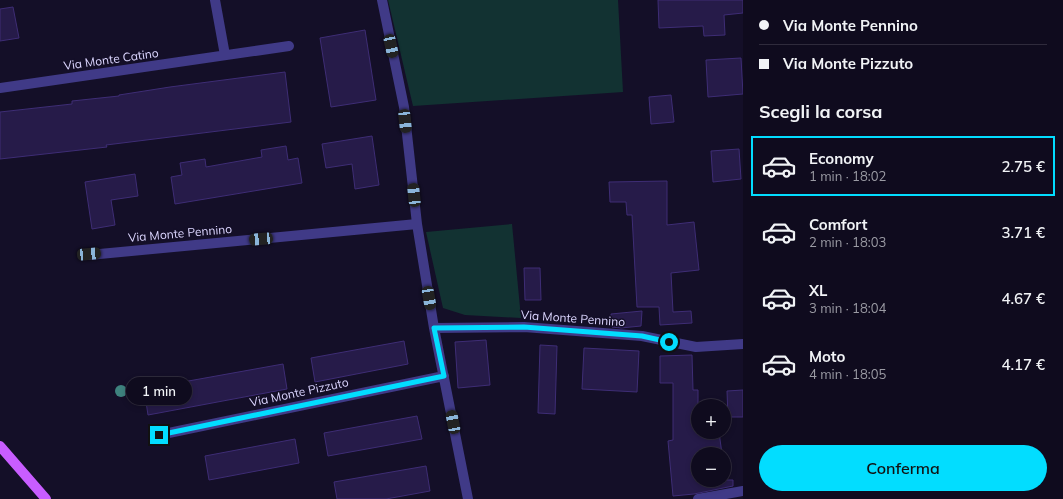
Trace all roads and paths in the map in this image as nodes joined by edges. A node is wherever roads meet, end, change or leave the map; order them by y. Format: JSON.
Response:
{"nodes":[{"id":1,"x":215,"y":0,"type":"edge"},
{"id":2,"x":382,"y":0,"type":"edge"},
{"id":3,"x":289,"y":46,"type":"dead end"},
{"id":4,"x":225,"y":55,"type":"junction"},
{"id":5,"x":0,"y":88,"type":"edge"},
{"id":6,"x":417,"y":224,"type":"junction"},
{"id":7,"x":89,"y":254,"type":"dead end"},
{"id":8,"x":434,"y":328,"type":"junction"},
{"id":9,"x":743,"y":344,"type":"edge"},
{"id":10,"x":444,"y":376,"type":"junction"},
{"id":11,"x":159,"y":435,"type":"dead end"},
{"id":12,"x":0,"y":446,"type":"edge"},
{"id":13,"x":743,"y":491,"type":"edge"},
{"id":14,"x":46,"y":499,"type":"edge"},
{"id":15,"x":468,"y":499,"type":"edge"},
{"id":16,"x":698,"y":499,"type":"edge"}],
"edges":[{"from":1,"to":4,"type":"street"},
{"from":2,"to":6,"type":"street"},
{"from":3,"to":4,"type":"street","name":"Via Monte Catino"},
{"from":4,"to":5,"type":"street","name":"Via Monte Catino"},
{"from":6,"to":7,"type":"street","name":"Via Monte Pennino"},
{"from":6,"to":8,"type":"street"},
{"from":8,"to":9,"type":"street","name":"Via Monte Pennino"},
{"from":8,"to":10,"type":"street"},
{"from":10,"to":11,"type":"street","name":"Via Monte Pizzuto"},
{"from":10,"to":15,"type":"street"},
{"from":12,"to":14,"type":"main road"},
{"from":13,"to":16,"type":"street"}]}
